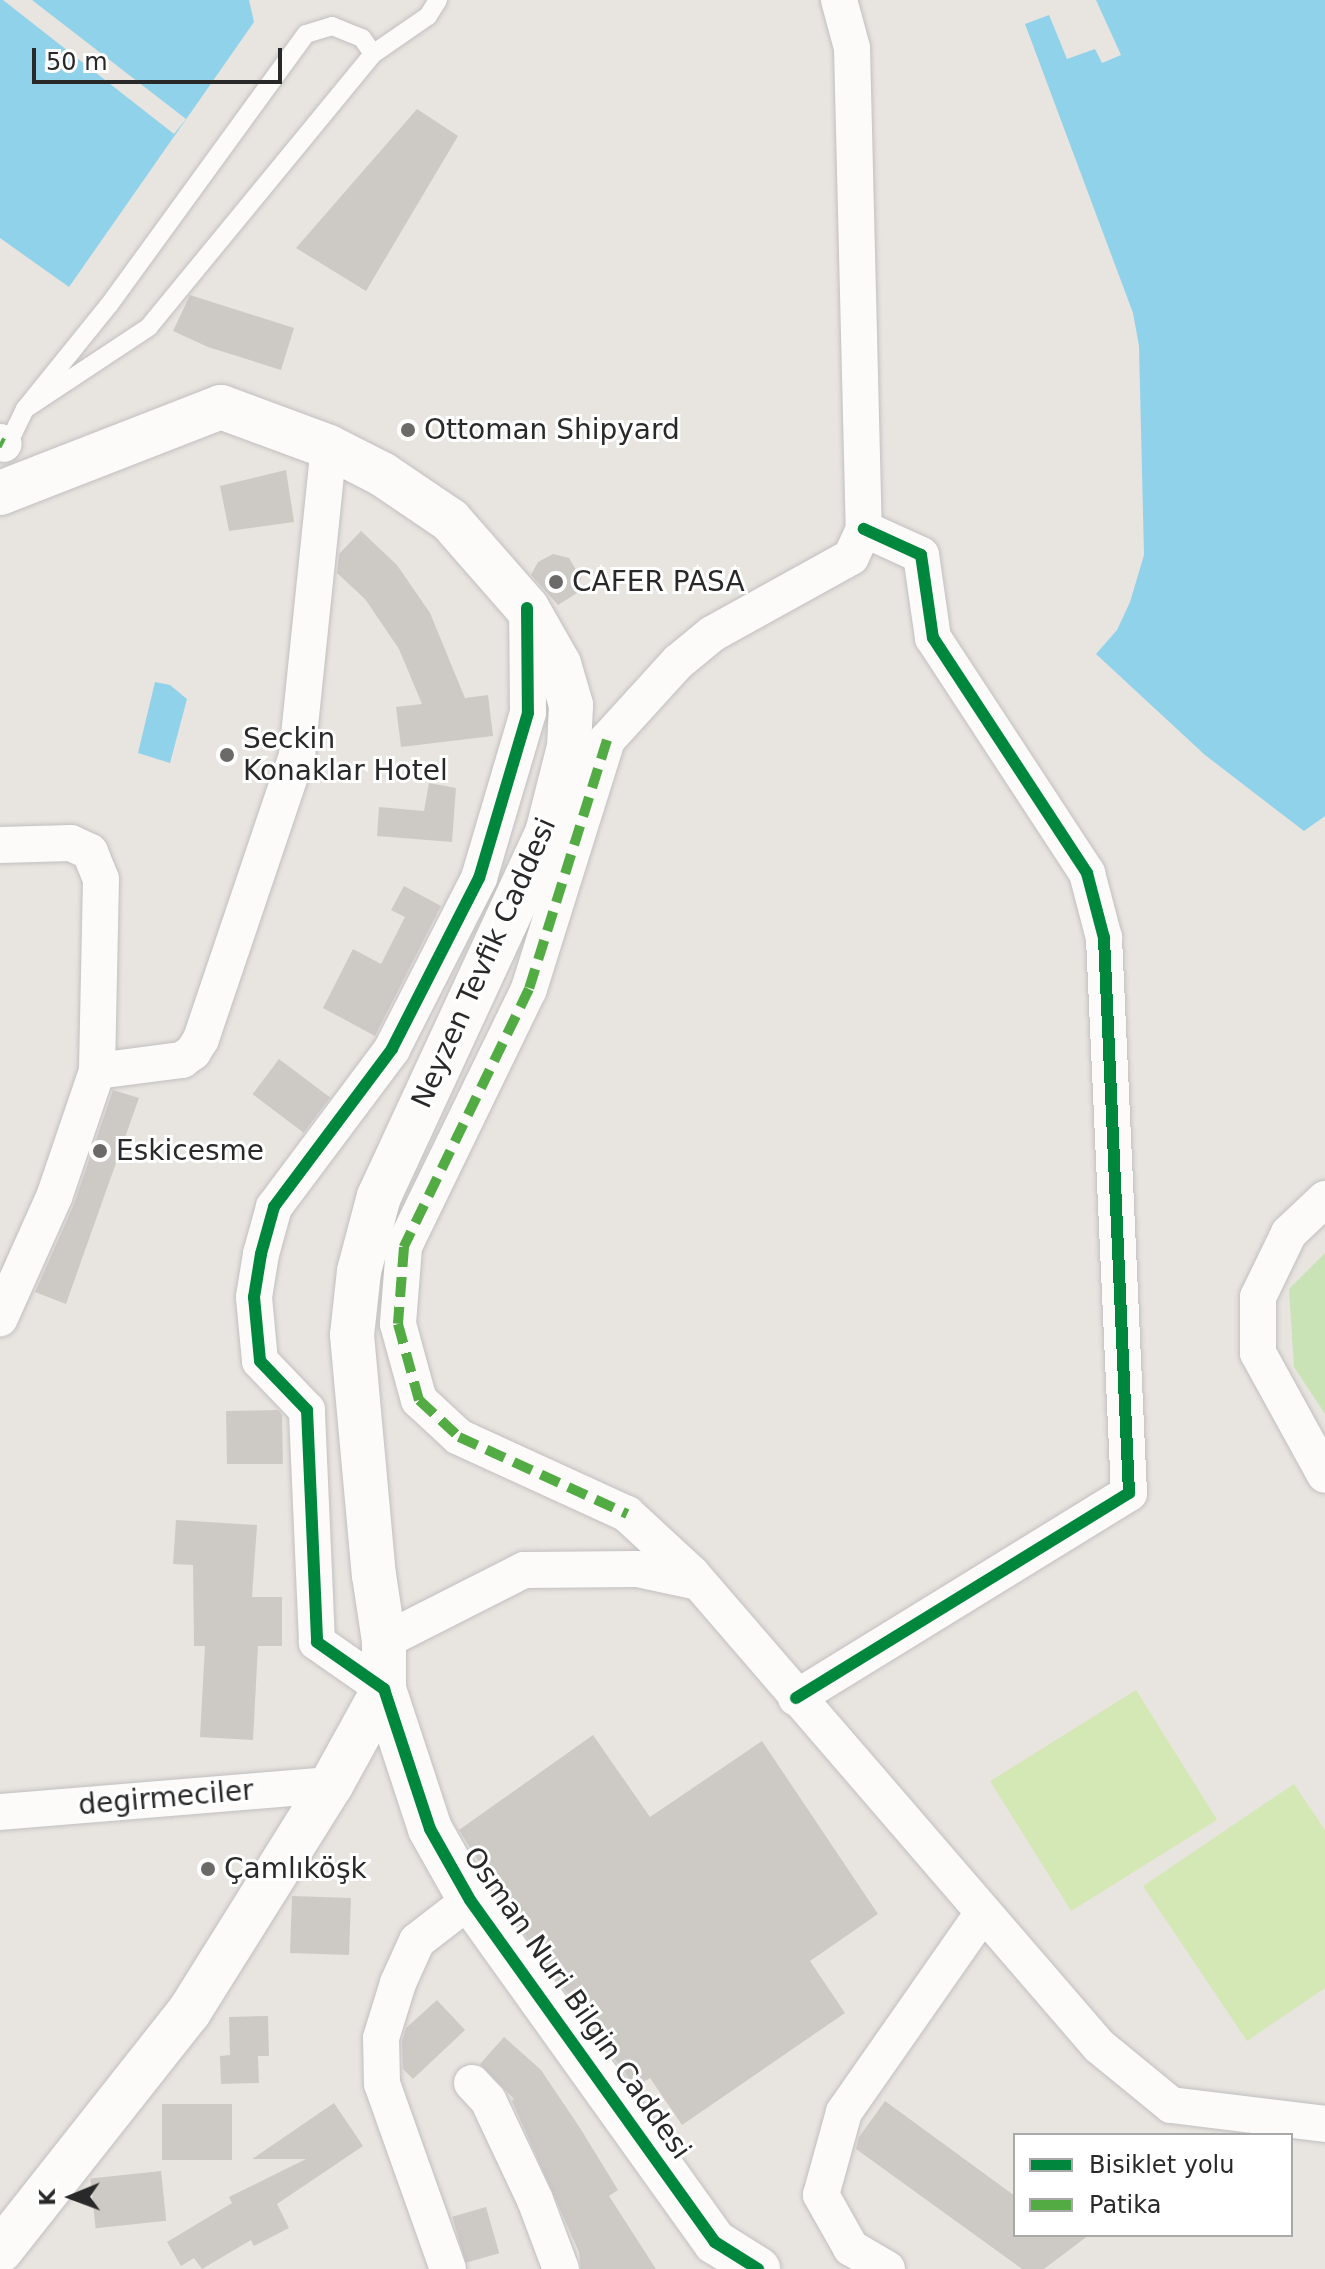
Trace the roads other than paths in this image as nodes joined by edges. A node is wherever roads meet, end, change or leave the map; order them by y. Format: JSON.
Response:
{"nodes":[{"id":1,"x":438,"y":0,"type":"edge"},
{"id":2,"x":839,"y":0,"type":"edge"},
{"id":3,"x":373,"y":54,"type":"junction"},
{"id":4,"x":25,"y":409,"type":"junction"},
{"id":5,"x":329,"y":447,"type":"junction"},
{"id":6,"x":6,"y":459,"type":"edge"},
{"id":7,"x":864,"y":529,"type":"junction"},
{"id":8,"x":527,"y":608,"type":"junction"},
{"id":9,"x":0,"y":845,"type":"edge"},
{"id":10,"x":97,"y":1071,"type":"junction"},
{"id":11,"x":1325,"y":1199,"type":"edge"},
{"id":12,"x":0,"y":1318,"type":"edge"},
{"id":13,"x":1325,"y":1475,"type":"edge"},
{"id":14,"x":698,"y":1582,"type":"junction"},
{"id":15,"x":384,"y":1641,"type":"junction"},
{"id":16,"x":384,"y":1689,"type":"junction"},
{"id":17,"x":796,"y":1698,"type":"junction"},
{"id":18,"x":331,"y":1785,"type":"junction"},
{"id":19,"x":0,"y":1812,"type":"edge"},
{"id":20,"x":470,"y":1900,"type":"junction"},
{"id":21,"x":983,"y":1913,"type":"junction"},
{"id":22,"x":472,"y":2083,"type":"dead end"},
{"id":23,"x":1325,"y":2124,"type":"edge"},
{"id":24,"x":0,"y":2251,"type":"edge"},
{"id":25,"x":713,"y":2256,"type":"edge"},
{"id":26,"x":448,"y":2269,"type":"edge"},
{"id":27,"x":561,"y":2269,"type":"edge"},
{"id":28,"x":758,"y":2269,"type":"edge"},
{"id":29,"x":887,"y":2269,"type":"edge"}],
"edges":[{"from":1,"to":3,"type":"lane"},
{"from":2,"to":7,"type":"street"},
{"from":3,"to":4,"type":"lane"},
{"from":3,"to":4,"type":"lane"},
{"from":4,"to":6,"type":"lane"},
{"from":5,"to":6,"type":"main road","name":"Neyzen Tevfik Caddesi"},
{"from":5,"to":8,"type":"main road","name":"Neyzen Tevfik Caddesi"},
{"from":5,"to":10,"type":"street"},
{"from":7,"to":14,"type":"street"},
{"from":7,"to":17,"type":"street"},
{"from":8,"to":15,"type":"main road","name":"Neyzen Tevfik Caddesi"},
{"from":8,"to":16,"type":"street"},
{"from":9,"to":10,"type":"street"},
{"from":10,"to":12,"type":"street"},
{"from":11,"to":13,"type":"street"},
{"from":14,"to":15,"type":"street"},
{"from":14,"to":17,"type":"street"},
{"from":15,"to":16,"type":"main road","name":"Neyzen Tevfik Caddesi"},
{"from":16,"to":18,"type":"main road"},
{"from":16,"to":20,"type":"main road","name":"Osman Nuri Bilgin Caddesi"},
{"from":17,"to":21,"type":"street"},
{"from":18,"to":19,"type":"street","name":"degirmeciler"},
{"from":18,"to":24,"type":"main road"},
{"from":20,"to":25,"type":"main road","name":"Osman Nuri Bilgin Caddesi"},
{"from":20,"to":26,"type":"street"},
{"from":21,"to":23,"type":"street"},
{"from":21,"to":29,"type":"street"},
{"from":22,"to":27,"type":"street"},
{"from":25,"to":28,"type":"main road","name":"Osman Nuri Bilgin Caddesi"}]}
